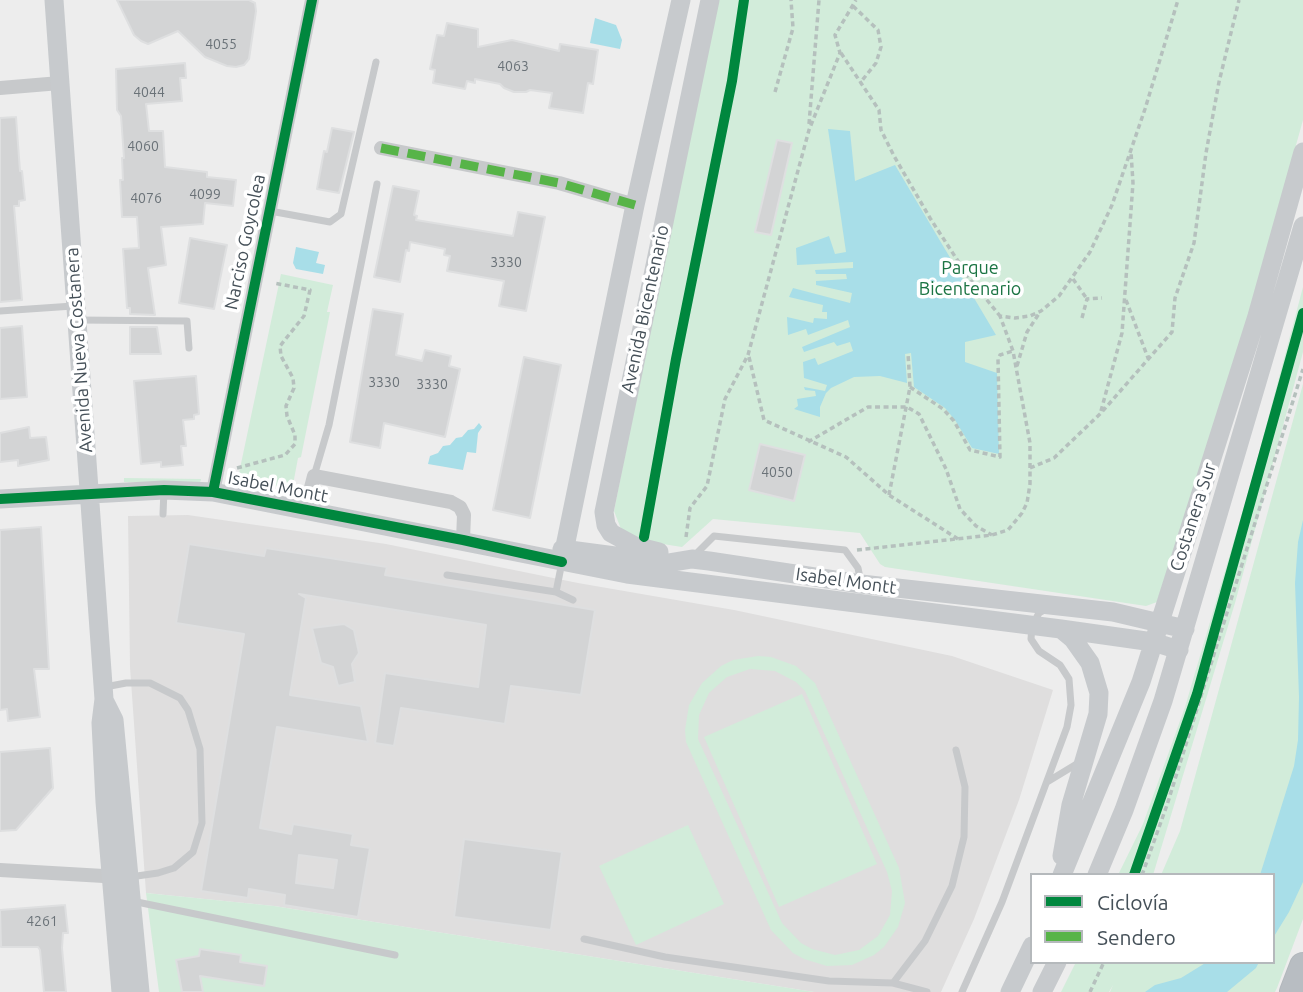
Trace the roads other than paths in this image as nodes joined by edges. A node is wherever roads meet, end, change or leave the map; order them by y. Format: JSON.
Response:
{"nodes":[{"id":1,"x":54,"y":0,"type":"edge"},
{"id":2,"x":312,"y":0,"type":"edge"},
{"id":3,"x":681,"y":0,"type":"edge"},
{"id":4,"x":710,"y":0,"type":"edge"},
{"id":5,"x":376,"y":62,"type":"dead end"},
{"id":6,"x":60,"y":83,"type":"junction"},
{"id":7,"x":0,"y":88,"type":"edge"},
{"id":8,"x":381,"y":148,"type":"dead end"},
{"id":9,"x":1303,"y":152,"type":"edge"},
{"id":10,"x":377,"y":184,"type":"dead end"},
{"id":11,"x":635,"y":205,"type":"junction"},
{"id":12,"x":270,"y":211,"type":"junction"},
{"id":13,"x":1303,"y":226,"type":"edge"},
{"id":14,"x":0,"y":311,"type":"edge"},
{"id":15,"x":77,"y":313,"type":"junction"},
{"id":16,"x":189,"y":348,"type":"dead end"},
{"id":17,"x":314,"y":476,"type":"junction"},
{"id":18,"x":164,"y":490,"type":"junction"},
{"id":19,"x":213,"y":492,"type":"junction"},
{"id":20,"x":89,"y":494,"type":"junction"},
{"id":21,"x":0,"y":499,"type":"edge"},
{"id":22,"x":304,"y":510,"type":"junction"},
{"id":23,"x":163,"y":514,"type":"dead end"},
{"id":24,"x":463,"y":540,"type":"junction"},
{"id":25,"x":563,"y":556,"type":"junction"},
{"id":26,"x":691,"y":559,"type":"junction"},
{"id":27,"x":447,"y":575,"type":"dead end"},
{"id":28,"x":861,"y":584,"type":"junction"},
{"id":29,"x":556,"y":592,"type":"junction"},
{"id":30,"x":573,"y":600,"type":"dead end"},
{"id":31,"x":856,"y":604,"type":"junction"},
{"id":32,"x":1054,"y":606,"type":"junction"},
{"id":33,"x":1160,"y":622,"type":"junction"},
{"id":34,"x":1032,"y":626,"type":"junction"},
{"id":35,"x":1062,"y":629,"type":"junction"},
{"id":36,"x":1185,"y":629,"type":"junction"},
{"id":37,"x":1153,"y":642,"type":"junction"},
{"id":38,"x":1179,"y":650,"type":"junction"},
{"id":39,"x":103,"y":694,"type":"junction"},
{"id":40,"x":956,"y":750,"type":"dead end"},
{"id":41,"x":1084,"y":760,"type":"junction"},
{"id":42,"x":1047,"y":782,"type":"junction"},
{"id":43,"x":0,"y":870,"type":"edge"},
{"id":44,"x":1060,"y":873,"type":"edge"},
{"id":45,"x":1061,"y":873,"type":"edge"},
{"id":46,"x":1098,"y":873,"type":"edge"},
{"id":47,"x":120,"y":877,"type":"junction"},
{"id":48,"x":123,"y":901,"type":"junction"},
{"id":49,"x":584,"y":939,"type":"dead end"},
{"id":50,"x":1030,"y":950,"type":"edge"},
{"id":51,"x":395,"y":955,"type":"dead end"},
{"id":52,"x":1056,"y":964,"type":"edge"},
{"id":53,"x":1303,"y":966,"type":"edge"},
{"id":54,"x":893,"y":983,"type":"junction"},
{"id":55,"x":121,"y":992,"type":"edge"},
{"id":56,"x":140,"y":992,"type":"edge"},
{"id":57,"x":927,"y":992,"type":"edge"},
{"id":58,"x":962,"y":992,"type":"edge"},
{"id":59,"x":1010,"y":992,"type":"edge"},
{"id":60,"x":1042,"y":992,"type":"edge"},
{"id":61,"x":1293,"y":992,"type":"edge"}],
"edges":[{"from":1,"to":6,"type":"main road","name":"Avenida Nueva Costanera"},
{"from":2,"to":12,"type":"street","name":"Narciso Goycolea"},
{"from":3,"to":11,"type":"main road","name":"Avenida Bicentenario"},
{"from":4,"to":26,"type":"main road","name":"Avenida Bicentenario"},
{"from":5,"to":12,"type":"lane"},
{"from":6,"to":7,"type":"street"},
{"from":6,"to":15,"type":"main road","name":"Avenida Nueva Costanera"},
{"from":8,"to":11,"type":"street"},
{"from":9,"to":33,"type":"main road","name":"Costanera Sur"},
{"from":10,"to":17,"type":"lane"},
{"from":11,"to":25,"type":"main road","name":"Avenida Bicentenario"},
{"from":12,"to":19,"type":"street","name":"Narciso Goycolea"},
{"from":13,"to":36,"type":"main road","name":"Costanera Sur"},
{"from":14,"to":15,"type":"lane"},
{"from":15,"to":16,"type":"lane"},
{"from":15,"to":20,"type":"main road","name":"Avenida Nueva Costanera"},
{"from":17,"to":22,"type":"street"},
{"from":17,"to":24,"type":"street"},
{"from":18,"to":19,"type":"main road","name":"Isabel Montt"},
{"from":18,"to":20,"type":"main road","name":"Isabel Montt"},
{"from":18,"to":23,"type":"lane"},
{"from":19,"to":22,"type":"main road","name":"Isabel Montt"},
{"from":20,"to":21,"type":"main road","name":"Isabel Montt"},
{"from":20,"to":39,"type":"main road","name":"Avenida Nueva Costanera"},
{"from":22,"to":24,"type":"main road","name":"Isabel Montt"},
{"from":24,"to":25,"type":"main road","name":"Isabel Montt"},
{"from":25,"to":26,"type":"main road","name":"Isabel Montt"},
{"from":25,"to":29,"type":"lane"},
{"from":25,"to":31,"type":"main road","name":"Isabel Montt"},
{"from":26,"to":28,"type":"main road","name":"Isabel Montt"},
{"from":26,"to":28,"type":"lane"},
{"from":27,"to":29,"type":"lane"},
{"from":28,"to":31,"type":"lane"},
{"from":28,"to":32,"type":"main road","name":"Isabel Montt"},
{"from":29,"to":30,"type":"lane"},
{"from":31,"to":34,"type":"main road","name":"Isabel Montt"},
{"from":32,"to":33,"type":"main road","name":"Isabel Montt"},
{"from":32,"to":34,"type":"lane"},
{"from":33,"to":36,"type":"main road","name":"Isabel Montt"},
{"from":33,"to":37,"type":"main road","name":"Costanera Sur"},
{"from":34,"to":35,"type":"main road","name":"Isabel Montt"},
{"from":34,"to":42,"type":"lane"},
{"from":35,"to":37,"type":"main road","name":"Isabel Montt"},
{"from":35,"to":41,"type":"main road"},
{"from":36,"to":38,"type":"main road","name":"Costanera Sur"},
{"from":37,"to":38,"type":"main road","name":"Isabel Montt"},
{"from":37,"to":45,"type":"main road","name":"Costanera Sur"},
{"from":38,"to":46,"type":"main road","name":"Costanera Sur"},
{"from":39,"to":47,"type":"main road","name":"Avenida Nueva Costanera"},
{"from":39,"to":47,"type":"lane"},
{"from":40,"to":54,"type":"lane"},
{"from":41,"to":42,"type":"lane"},
{"from":41,"to":44,"type":"main road"},
{"from":42,"to":58,"type":"lane"},
{"from":43,"to":47,"type":"street"},
{"from":47,"to":48,"type":"main road","name":"Avenida Nueva Costanera"},
{"from":48,"to":51,"type":"lane"},
{"from":48,"to":55,"type":"main road","name":"Avenida Nueva Costanera"},
{"from":48,"to":56,"type":"main road","name":"Avenida Nueva Costanera"},
{"from":49,"to":54,"type":"lane"},
{"from":50,"to":59,"type":"main road"},
{"from":52,"to":60,"type":"main road"},
{"from":53,"to":61,"type":"highway"},
{"from":54,"to":57,"type":"lane"}]}
